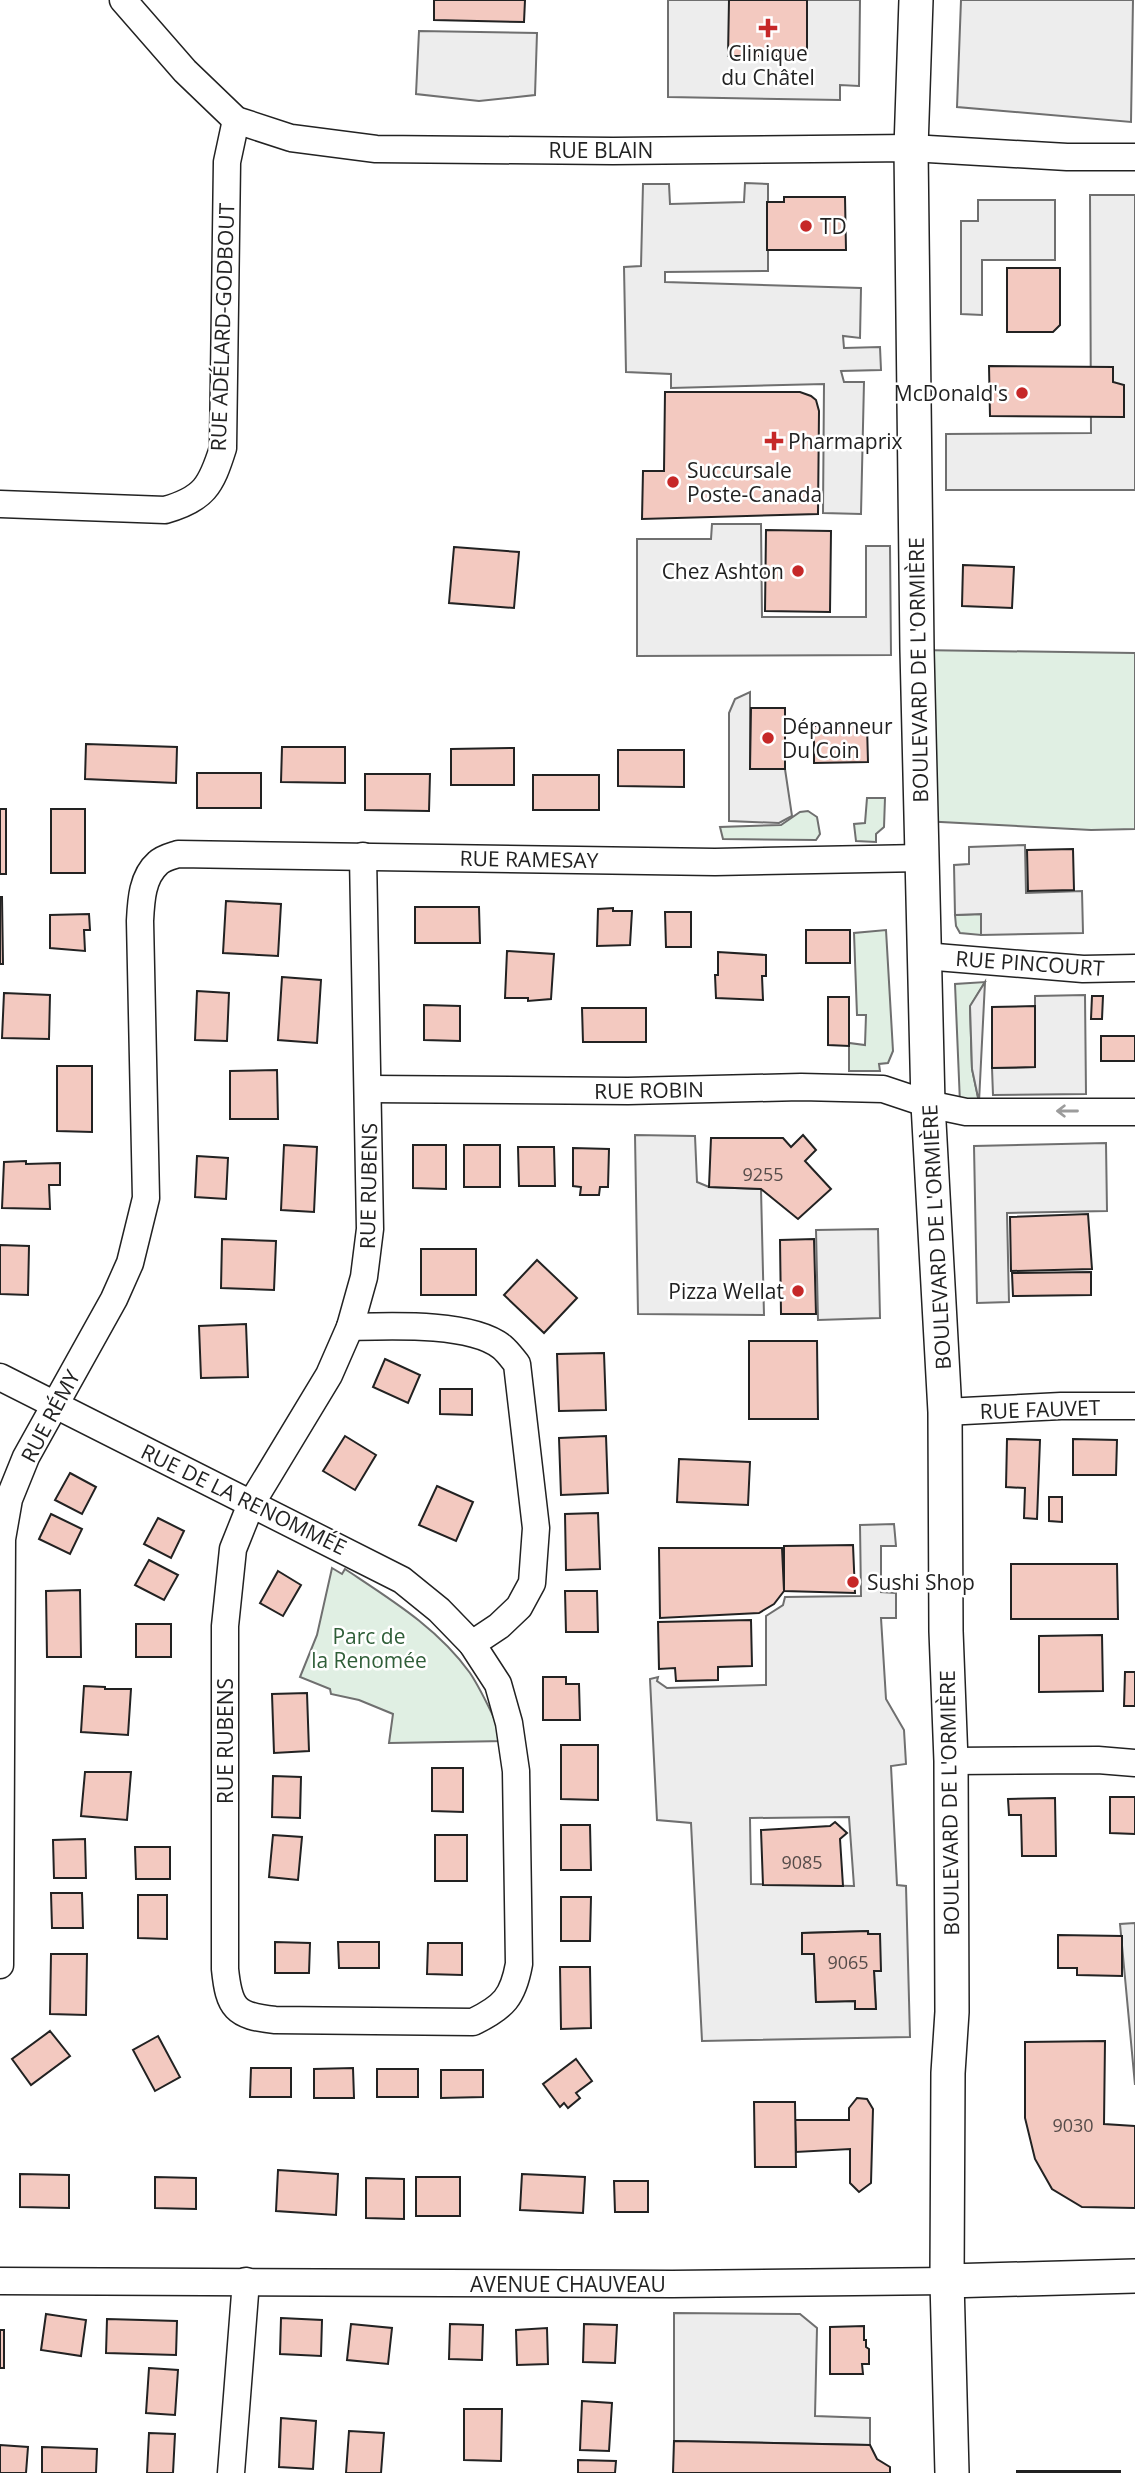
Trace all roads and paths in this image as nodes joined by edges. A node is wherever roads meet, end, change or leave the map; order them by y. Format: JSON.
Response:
{"nodes":[{"id":1,"x":123,"y":0,"type":"edge"},
{"id":2,"x":916,"y":0,"type":"edge"},
{"id":3,"x":236,"y":120,"type":"junction"},
{"id":4,"x":911,"y":148,"type":"junction"},
{"id":5,"x":1135,"y":158,"type":"edge"},
{"id":6,"x":0,"y":504,"type":"edge"},
{"id":7,"x":363,"y":856,"type":"junction"},
{"id":8,"x":922,"y":858,"type":"junction"},
{"id":9,"x":147,"y":878,"type":"joint"},
{"id":10,"x":924,"y":956,"type":"junction"},
{"id":11,"x":1135,"y":968,"type":"edge"},
{"id":12,"x":369,"y":1088,"type":"junction"},
{"id":13,"x":928,"y":1104,"type":"junction"},
{"id":14,"x":1135,"y":1112,"type":"edge"},
{"id":15,"x":351,"y":1327,"type":"junction"},
{"id":16,"x":0,"y":1377,"type":"edge"},
{"id":17,"x":56,"y":1405,"type":"junction"},
{"id":18,"x":1135,"y":1406,"type":"edge"},
{"id":19,"x":945,"y":1412,"type":"junction"},
{"id":20,"x":251,"y":1504,"type":"junction"},
{"id":21,"x":472,"y":1644,"type":"junction"},
{"id":22,"x":951,"y":1761,"type":"junction"},
{"id":23,"x":1135,"y":1763,"type":"edge"},
{"id":24,"x":0,"y":1965,"type":"edge"},
{"id":25,"x":1135,"y":2276,"type":"edge"},
{"id":26,"x":0,"y":2281,"type":"edge"},
{"id":27,"x":246,"y":2281,"type":"junction"},
{"id":28,"x":947,"y":2281,"type":"junction"},
{"id":29,"x":231,"y":2473,"type":"edge"},
{"id":30,"x":953,"y":2473,"type":"edge"}],
"edges":[{"from":1,"to":3,"type":"street","name":"RUE BLAIN"},
{"from":2,"to":4,"type":"main road","name":"BOULEVARD DE L'ORMIÈRE"},
{"from":3,"to":4,"type":"street","name":"RUE BLAIN"},
{"from":3,"to":6,"type":"street","name":"RUE ADÉLARD-GODBOUT"},
{"from":4,"to":5,"type":"street","name":"RUE BLAIN"},
{"from":4,"to":8,"type":"main road","name":"BOULEVARD DE L'ORMIÈRE"},
{"from":7,"to":8,"type":"street","name":"RUE RAMESAY"},
{"from":7,"to":9,"type":"street","name":"RUE RAMESAY"},
{"from":7,"to":12,"type":"street","name":"RUE RUBENS"},
{"from":8,"to":10,"type":"main road","name":"BOULEVARD DE L'ORMIÈRE"},
{"from":9,"to":17,"type":"street","name":"RUE RÉMY"},
{"from":10,"to":11,"type":"street","name":"RUE PINCOURT"},
{"from":10,"to":13,"type":"main road","name":"BOULEVARD DE L'ORMIÈRE"},
{"from":12,"to":13,"type":"street","name":"RUE ROBIN"},
{"from":12,"to":15,"type":"street","name":"RUE RUBENS"},
{"from":14,"to":13,"type":"street","name":"RUE ROBIN","one_way":true},
{"from":13,"to":19,"type":"main road","name":"BOULEVARD DE L'ORMIÈRE"},
{"from":15,"to":20,"type":"street","name":"RUE RUBENS"},
{"from":15,"to":21,"type":"street"},
{"from":16,"to":17,"type":"street","name":"RUE DE LA RENOMMÉE"},
{"from":17,"to":20,"type":"street","name":"RUE DE LA RENOMMÉE"},
{"from":17,"to":24,"type":"street","name":"RUE RÉMY"},
{"from":18,"to":19,"type":"street","name":"RUE FAUVET"},
{"from":19,"to":22,"type":"main road","name":"BOULEVARD DE L'ORMIÈRE"},
{"from":20,"to":21,"type":"street","name":"RUE DE LA RENOMMÉE"},
{"from":20,"to":21,"type":"street","name":"RUE RUBENS"},
{"from":22,"to":23,"type":"street"},
{"from":22,"to":28,"type":"main road","name":"BOULEVARD DE L'ORMIÈRE"},
{"from":25,"to":28,"type":"main road","name":"AVENUE CHAUVEAU"},
{"from":26,"to":27,"type":"street","name":"AVENUE CHAUVEAU"},
{"from":27,"to":28,"type":"street","name":"AVENUE CHAUVEAU"},
{"from":27,"to":29,"type":"street"},
{"from":28,"to":30,"type":"main road","name":"BOULEVARD DE L'ORMIÈRE"}]}
